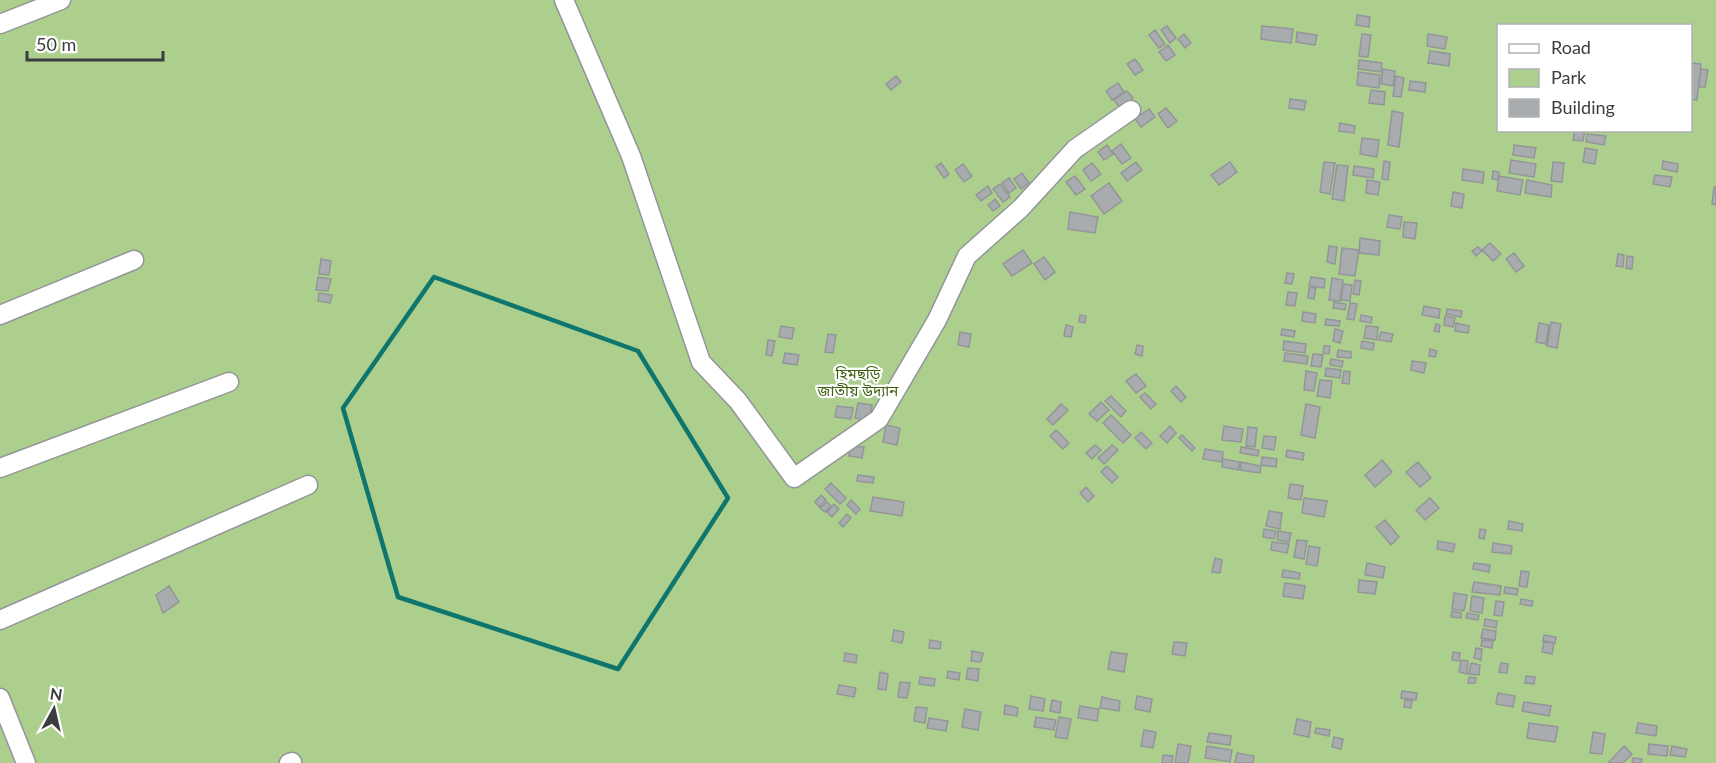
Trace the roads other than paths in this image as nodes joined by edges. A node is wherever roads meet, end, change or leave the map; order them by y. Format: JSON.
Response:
{"nodes":[{"id":1,"x":61,"y":0,"type":"edge"},
{"id":2,"x":564,"y":0,"type":"edge"},
{"id":3,"x":0,"y":24,"type":"edge"},
{"id":4,"x":1131,"y":110,"type":"dead end"},
{"id":5,"x":134,"y":260,"type":"dead end"},
{"id":6,"x":0,"y":315,"type":"edge"},
{"id":7,"x":229,"y":382,"type":"dead end"},
{"id":8,"x":0,"y":468,"type":"edge"},
{"id":9,"x":308,"y":485,"type":"dead end"},
{"id":10,"x":0,"y":620,"type":"edge"},
{"id":11,"x":0,"y":700,"type":"edge"},
{"id":12,"x":26,"y":763,"type":"edge"}],
"edges":[{"from":1,"to":3,"type":"street"},
{"from":2,"to":4,"type":"street"},
{"from":5,"to":6,"type":"street"},
{"from":7,"to":8,"type":"street"},
{"from":9,"to":10,"type":"street"},
{"from":11,"to":12,"type":"street"}]}
